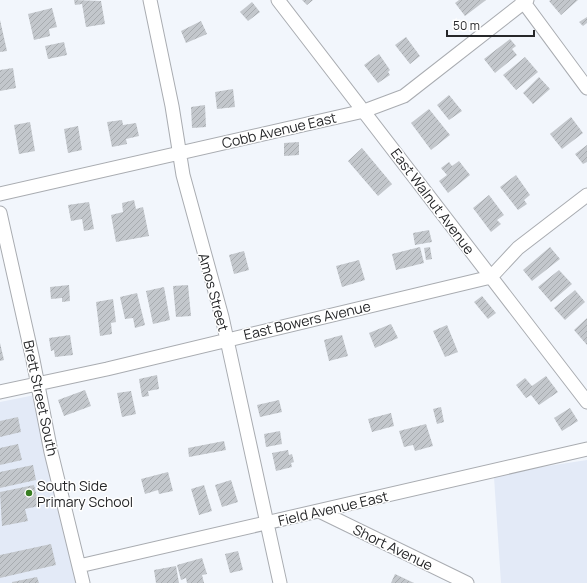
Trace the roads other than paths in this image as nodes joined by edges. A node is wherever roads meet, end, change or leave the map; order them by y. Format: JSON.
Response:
{"nodes":[{"id":1,"x":150,"y":0,"type":"edge"},
{"id":2,"x":278,"y":0,"type":"edge"},
{"id":3,"x":524,"y":1,"type":"edge"},
{"id":4,"x":587,"y":88,"type":"edge"},
{"id":5,"x":364,"y":111,"type":"junction"},
{"id":6,"x":180,"y":153,"type":"junction"},
{"id":7,"x":0,"y":194,"type":"edge"},
{"id":8,"x":587,"y":195,"type":"edge"},
{"id":9,"x":0,"y":214,"type":"edge"},
{"id":10,"x":491,"y":277,"type":"junction"},
{"id":11,"x":226,"y":339,"type":"junction"},
{"id":12,"x":37,"y":383,"type":"junction"},
{"id":13,"x":0,"y":392,"type":"edge"},
{"id":14,"x":587,"y":402,"type":"edge"},
{"id":15,"x":587,"y":449,"type":"edge"},
{"id":16,"x":319,"y":511,"type":"junction"},
{"id":17,"x":266,"y":523,"type":"junction"},
{"id":18,"x":79,"y":566,"type":"junction"},
{"id":19,"x":83,"y":583,"type":"edge"},
{"id":20,"x":280,"y":583,"type":"edge"},
{"id":21,"x":468,"y":583,"type":"edge"}],
"edges":[{"from":1,"to":6,"type":"street","name":"Amos Street"},
{"from":2,"to":5,"type":"street","name":"East Walnut Avenue"},
{"from":3,"to":4,"type":"street"},
{"from":3,"to":5,"type":"street","name":"Cobb Avenue East"},
{"from":5,"to":6,"type":"street","name":"Cobb Avenue East"},
{"from":5,"to":10,"type":"street","name":"East Walnut Avenue"},
{"from":6,"to":7,"type":"street","name":"Cobb Avenue East"},
{"from":6,"to":11,"type":"street","name":"Amos Street"},
{"from":8,"to":10,"type":"street"},
{"from":9,"to":12,"type":"street","name":"Brett Street South"},
{"from":10,"to":11,"type":"street","name":"East Bowers Avenue"},
{"from":10,"to":14,"type":"street","name":"East Walnut Avenue"},
{"from":11,"to":12,"type":"street","name":"East Bowers Avenue"},
{"from":11,"to":17,"type":"street","name":"Amos Street"},
{"from":12,"to":13,"type":"street","name":"East Bowers Avenue"},
{"from":12,"to":18,"type":"street","name":"Brett Street South"},
{"from":15,"to":16,"type":"street","name":"Field Avenue East"},
{"from":16,"to":17,"type":"street","name":"Field Avenue East"},
{"from":16,"to":21,"type":"street","name":"Short Avenue"},
{"from":17,"to":18,"type":"street","name":"Field Avenue East"},
{"from":17,"to":20,"type":"street","name":"Amos Street"},
{"from":18,"to":19,"type":"street","name":"Brett Street South"}]}
